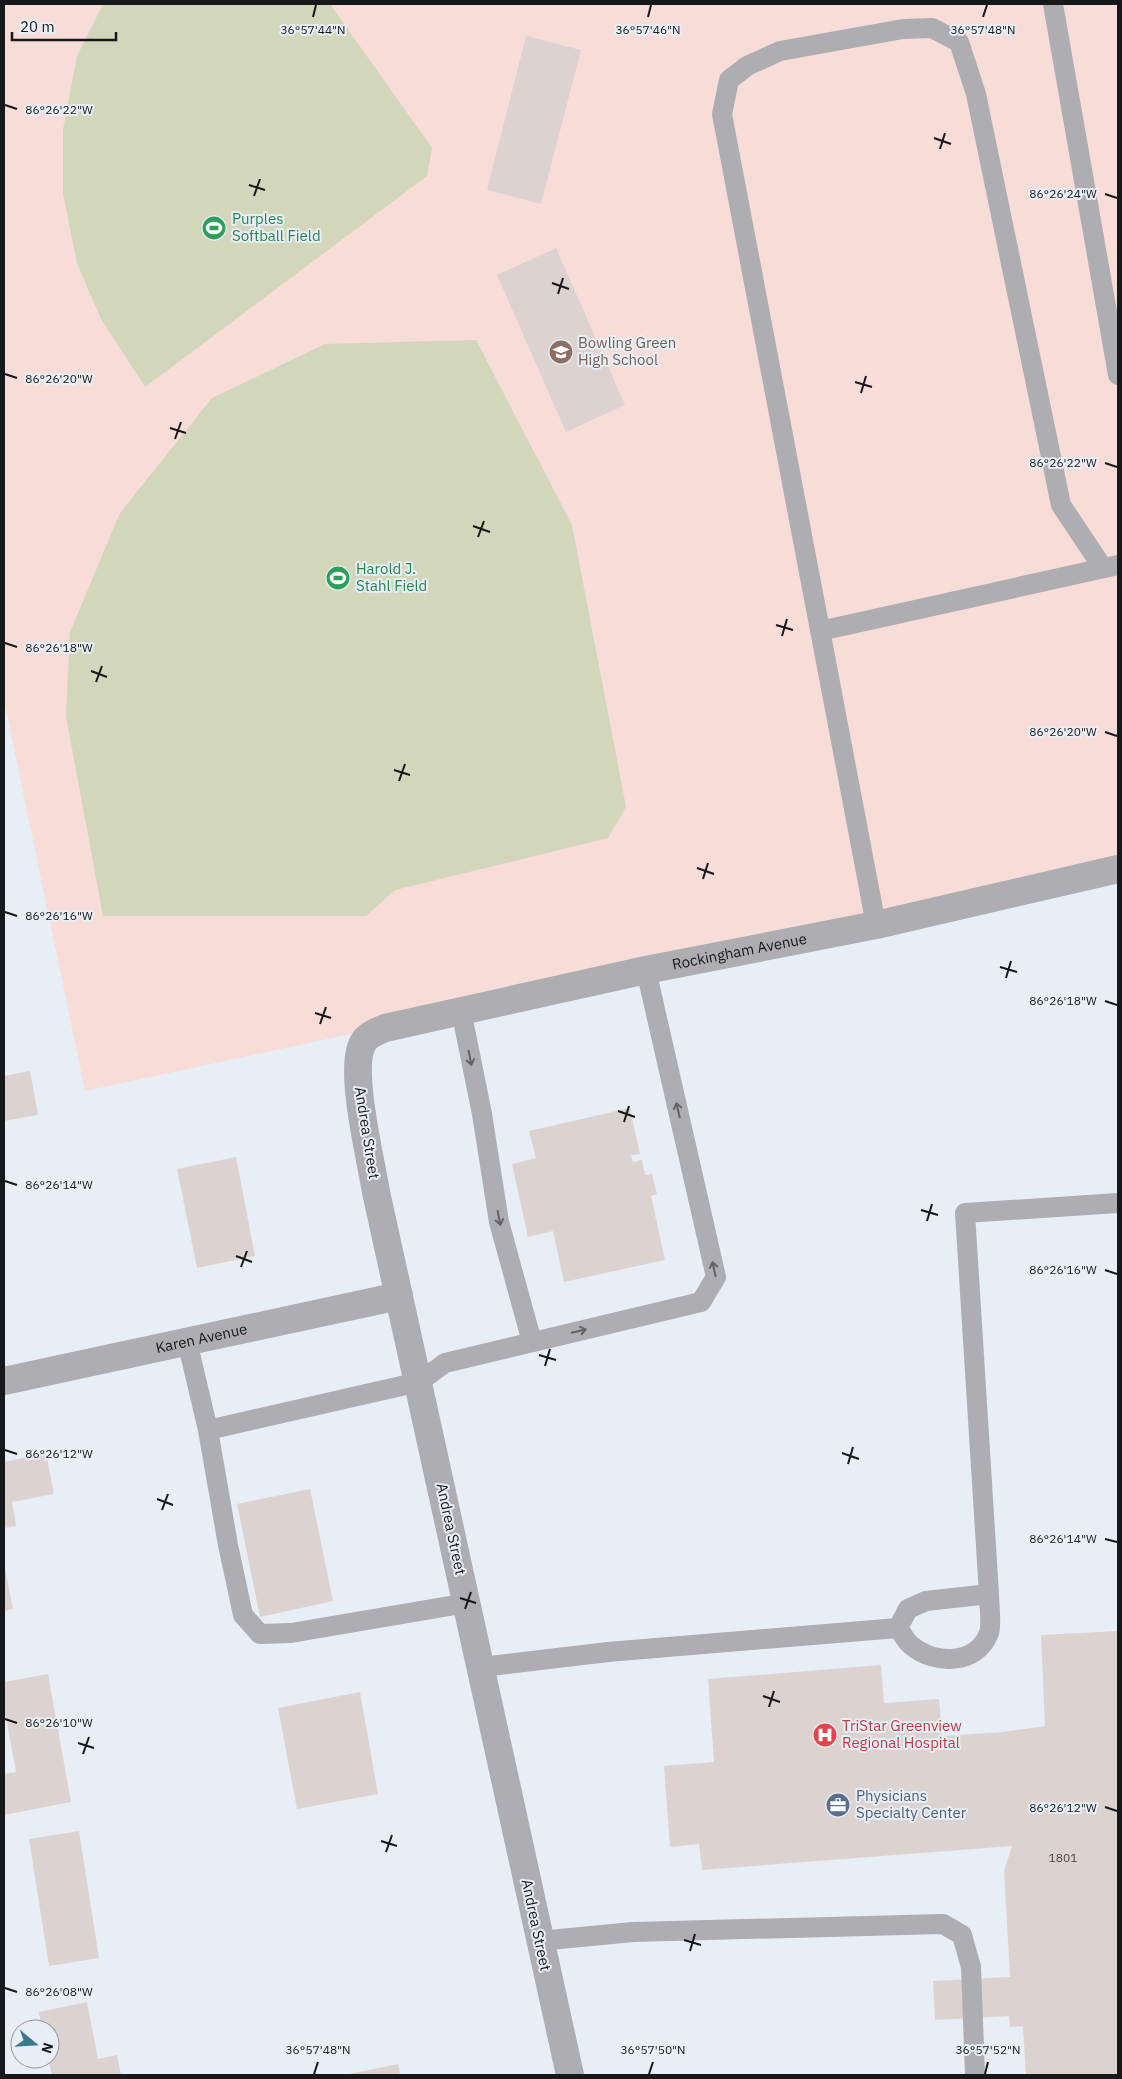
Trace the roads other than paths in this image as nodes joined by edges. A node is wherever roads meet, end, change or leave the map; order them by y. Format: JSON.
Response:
{"nodes":[{"id":1,"x":1053,"y":4,"type":"edge"},
{"id":2,"x":1118,"y":375,"type":"edge"},
{"id":3,"x":1111,"y":566,"type":"edge"},
{"id":4,"x":820,"y":631,"type":"junction"},
{"id":5,"x":1118,"y":868,"type":"edge"},
{"id":6,"x":876,"y":925,"type":"junction"},
{"id":7,"x":646,"y":970,"type":"junction"},
{"id":8,"x":461,"y":1010,"type":"junction"},
{"id":9,"x":363,"y":1042,"type":"joint"},
{"id":10,"x":1118,"y":1203,"type":"edge"},
{"id":11,"x":399,"y":1296,"type":"junction"},
{"id":12,"x":187,"y":1341,"type":"junction"},
{"id":13,"x":532,"y":1342,"type":"junction"},
{"id":14,"x":4,"y":1382,"type":"edge"},
{"id":15,"x":419,"y":1382,"type":"junction"},
{"id":16,"x":208,"y":1430,"type":"junction"},
{"id":17,"x":989,"y":1594,"type":"junction"},
{"id":18,"x":467,"y":1603,"type":"junction"},
{"id":19,"x":898,"y":1628,"type":"junction"},
{"id":20,"x":481,"y":1667,"type":"junction"},
{"id":21,"x":540,"y":1941,"type":"junction"},
{"id":22,"x":570,"y":2075,"type":"edge"},
{"id":23,"x":975,"y":2075,"type":"edge"}],
"edges":[{"from":1,"to":2,"type":"lane"},
{"from":3,"to":4,"type":"lane"},
{"from":3,"to":4,"type":"lane"},
{"from":4,"to":6,"type":"lane"},
{"from":5,"to":6,"type":"street","name":"Rockingham Avenue"},
{"from":6,"to":7,"type":"street","name":"Rockingham Avenue"},
{"from":7,"to":8,"type":"street","name":"Rockingham Avenue"},
{"from":13,"to":7,"type":"lane","one_way":true},
{"from":8,"to":9,"type":"street","name":"Rockingham Avenue"},
{"from":8,"to":13,"type":"lane","one_way":true},
{"from":9,"to":11,"type":"street","name":"Andrea Street"},
{"from":10,"to":17,"type":"lane"},
{"from":11,"to":12,"type":"street","name":"Karen Avenue"},
{"from":11,"to":15,"type":"street","name":"Andrea Street"},
{"from":12,"to":14,"type":"street","name":"Karen Avenue"},
{"from":12,"to":16,"type":"lane"},
{"from":13,"to":15,"type":"lane"},
{"from":15,"to":16,"type":"lane"},
{"from":15,"to":18,"type":"street","name":"Andrea Street"},
{"from":16,"to":18,"type":"lane"},
{"from":17,"to":19,"type":"lane"},
{"from":17,"to":19,"type":"lane"},
{"from":18,"to":20,"type":"street","name":"Andrea Street"},
{"from":19,"to":20,"type":"lane"},
{"from":20,"to":21,"type":"street","name":"Andrea Street"},
{"from":21,"to":22,"type":"street","name":"Andrea Street"},
{"from":21,"to":23,"type":"lane"}]}
